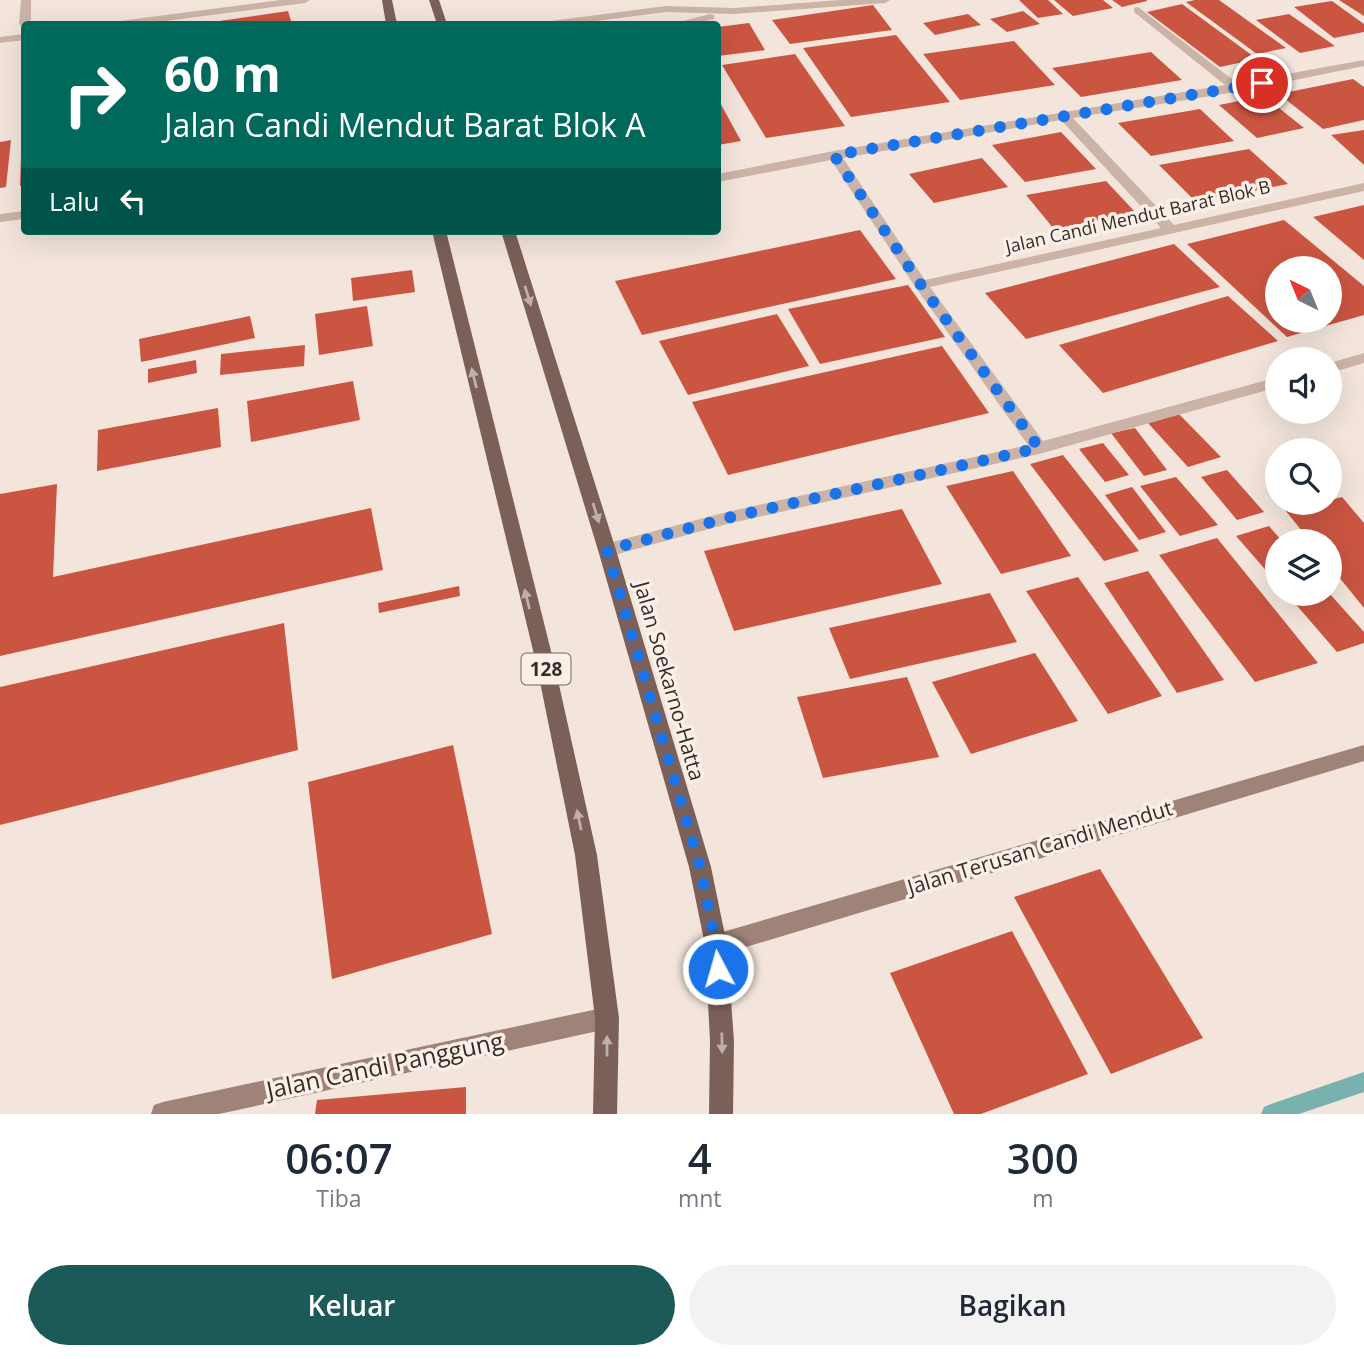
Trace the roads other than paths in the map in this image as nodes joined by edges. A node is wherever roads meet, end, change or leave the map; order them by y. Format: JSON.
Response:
{"nodes":[{"id":1,"x":26,"y":0,"type":"edge"},
{"id":2,"x":305,"y":0,"type":"edge"},
{"id":3,"x":387,"y":0,"type":"edge"},
{"id":4,"x":434,"y":0,"type":"edge"},
{"id":5,"x":884,"y":0,"type":"edge"},
{"id":6,"x":1138,"y":10,"type":"dead end"},
{"id":7,"x":734,"y":11,"type":"junction"},
{"id":8,"x":24,"y":21,"type":"edge"},
{"id":9,"x":143,"y":21,"type":"edge"},
{"id":10,"x":391,"y":21,"type":"edge"},
{"id":11,"x":441,"y":21,"type":"edge"},
{"id":12,"x":574,"y":21,"type":"edge"},
{"id":13,"x":691,"y":21,"type":"edge"},
{"id":14,"x":21,"y":37,"type":"edge"},
{"id":15,"x":0,"y":40,"type":"edge"},
{"id":16,"x":1364,"y":63,"type":"edge"},
{"id":17,"x":1236,"y":88,"type":"junction"},
{"id":18,"x":1064,"y":116,"type":"junction"},
{"id":19,"x":834,"y":155,"type":"junction"},
{"id":20,"x":721,"y":177,"type":"edge"},
{"id":21,"x":1364,"y":187,"type":"edge"},
{"id":22,"x":21,"y":215,"type":"edge"},
{"id":23,"x":0,"y":218,"type":"edge"},
{"id":24,"x":1171,"y":230,"type":"junction"},
{"id":25,"x":440,"y":235,"type":"edge"},
{"id":26,"x":509,"y":235,"type":"edge"},
{"id":27,"x":921,"y":285,"type":"junction"},
{"id":28,"x":1364,"y":358,"type":"edge"},
{"id":29,"x":1342,"y":364,"type":"edge"},
{"id":30,"x":1265,"y":386,"type":"edge"},
{"id":31,"x":1039,"y":448,"type":"junction"},
{"id":32,"x":607,"y":550,"type":"junction"},
{"id":33,"x":1364,"y":753,"type":"edge"},
{"id":34,"x":716,"y":945,"type":"junction"},
{"id":35,"x":607,"y":1018,"type":"junction"},
{"id":36,"x":163,"y":1114,"type":"edge"},
{"id":37,"x":605,"y":1114,"type":"edge"},
{"id":38,"x":721,"y":1114,"type":"edge"}],
"edges":[{"from":1,"to":8,"type":"street"},
{"from":2,"to":9,"type":"street"},
{"from":3,"to":10,"type":"main road"},
{"from":4,"to":11,"type":"main road"},
{"from":5,"to":7,"type":"street"},
{"from":6,"to":17,"type":"street"},
{"from":7,"to":12,"type":"street"},
{"from":7,"to":13,"type":"street"},
{"from":14,"to":15,"type":"street"},
{"from":16,"to":17,"type":"street"},
{"from":17,"to":18,"type":"street"},
{"from":18,"to":19,"type":"street"},
{"from":18,"to":24,"type":"street"},
{"from":19,"to":20,"type":"street"},
{"from":19,"to":27,"type":"street"},
{"from":21,"to":24,"type":"street","name":"Jalan Candi Mendut Barat Blok B"},
{"from":22,"to":23,"type":"street"},
{"from":24,"to":27,"type":"street","name":"Jalan Candi Mendut Barat Blok B"},
{"from":35,"to":25,"type":"main road","number":"128","one_way":true},
{"from":26,"to":32,"type":"main road","name":"Jalan Soekarno-Hatta","one_way":true},
{"from":27,"to":31,"type":"street"},
{"from":28,"to":29,"type":"street"},
{"from":30,"to":31,"type":"street"},
{"from":31,"to":32,"type":"street"},
{"from":32,"to":34,"type":"main road","name":"Jalan Soekarno-Hatta"},
{"from":33,"to":34,"type":"street","name":"Jalan Terusan Candi Mendut"},
{"from":34,"to":38,"type":"main road","name":"Jalan Soekarno-Hatta","one_way":true},
{"from":35,"to":36,"type":"street","name":"Jalan Candi Panggung"},
{"from":37,"to":35,"type":"main road","number":"128","one_way":true}]}
